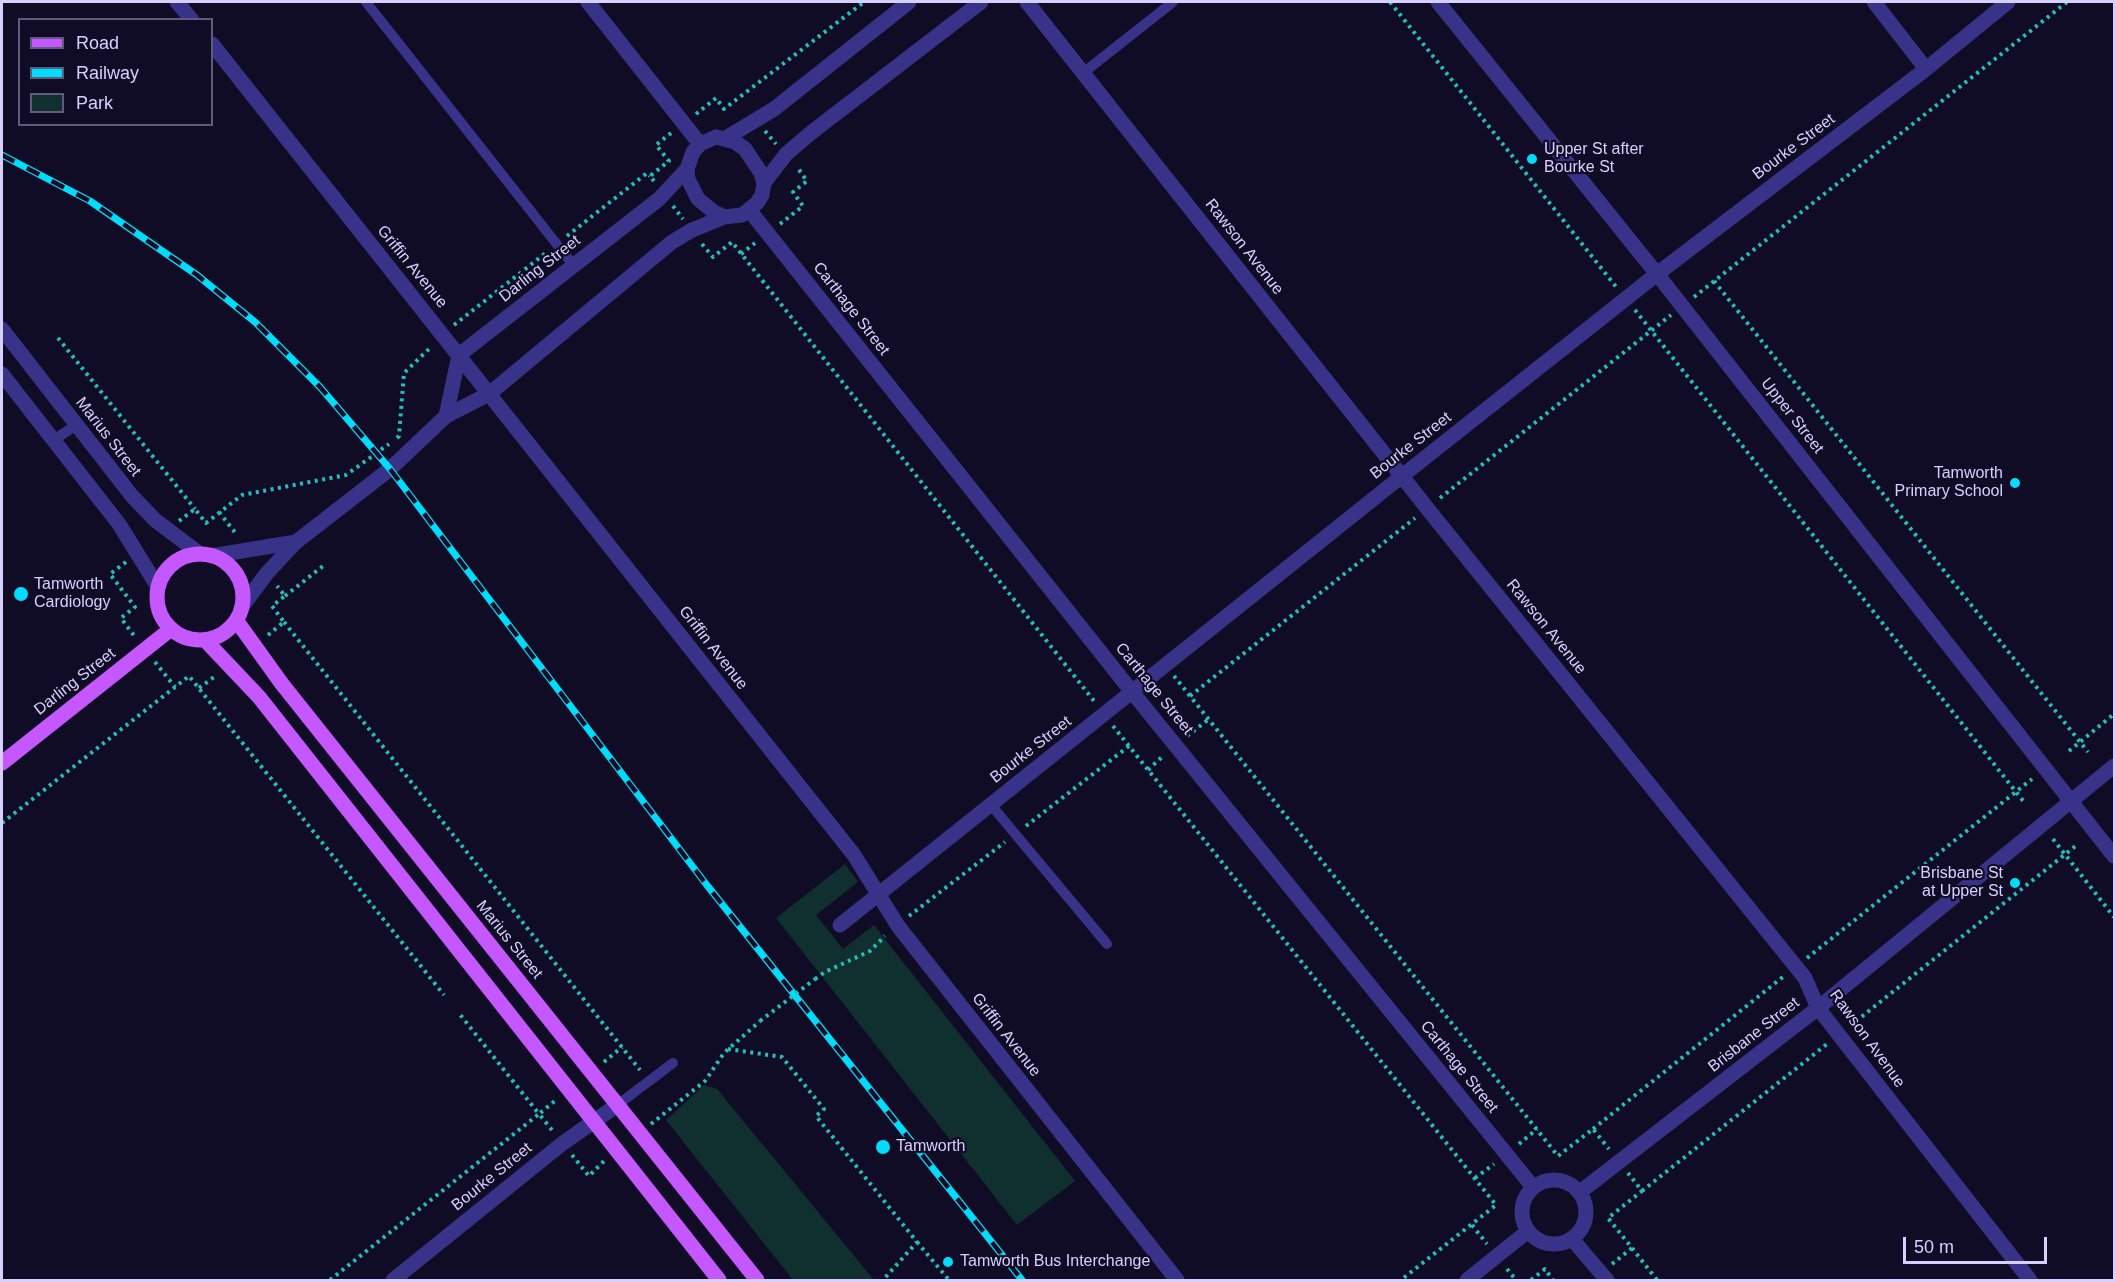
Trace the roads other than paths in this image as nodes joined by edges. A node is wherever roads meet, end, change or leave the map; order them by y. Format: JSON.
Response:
{"nodes":[{"id":1,"x":177,"y":2,"type":"edge"},
{"id":2,"x":366,"y":2,"type":"edge"},
{"id":3,"x":588,"y":2,"type":"edge"},
{"id":4,"x":909,"y":2,"type":"edge"},
{"id":5,"x":981,"y":2,"type":"edge"},
{"id":6,"x":1027,"y":2,"type":"edge"},
{"id":7,"x":1173,"y":2,"type":"edge"},
{"id":8,"x":1438,"y":2,"type":"edge"},
{"id":9,"x":1874,"y":2,"type":"edge"},
{"id":10,"x":2008,"y":2,"type":"edge"},
{"id":11,"x":190,"y":18,"type":"edge"},
{"id":12,"x":213,"y":45,"type":"edge"},
{"id":13,"x":1926,"y":69,"type":"junction"},
{"id":14,"x":1083,"y":73,"type":"junction"},
{"id":15,"x":726,"y":138,"type":"junction"},
{"id":16,"x":700,"y":144,"type":"junction"},
{"id":17,"x":687,"y":169,"type":"junction"},
{"id":18,"x":764,"y":183,"type":"junction"},
{"id":19,"x":750,"y":210,"type":"junction"},
{"id":20,"x":724,"y":217,"type":"junction"},
{"id":21,"x":574,"y":266,"type":"junction"},
{"id":22,"x":1657,"y":274,"type":"junction"},
{"id":23,"x":2,"y":329,"type":"edge"},
{"id":24,"x":459,"y":356,"type":"junction"},
{"id":25,"x":2,"y":374,"type":"edge"},
{"id":26,"x":489,"y":394,"type":"junction"},
{"id":27,"x":446,"y":416,"type":"junction"},
{"id":28,"x":76,"y":425,"type":"junction"},
{"id":29,"x":54,"y":440,"type":"junction"},
{"id":30,"x":1402,"y":476,"type":"junction"},
{"id":31,"x":296,"y":542,"type":"junction"},
{"id":32,"x":206,"y":555,"type":"junction"},
{"id":33,"x":158,"y":587,"type":"junction"},
{"id":34,"x":239,"y":614,"type":"junction"},
{"id":35,"x":171,"y":629,"type":"junction"},
{"id":36,"x":205,"y":640,"type":"junction"},
{"id":37,"x":1133,"y":693,"type":"junction"},
{"id":38,"x":2,"y":763,"type":"edge"},
{"id":39,"x":2115,"y":766,"type":"edge"},
{"id":40,"x":2072,"y":800,"type":"junction"},
{"id":41,"x":991,"y":805,"type":"junction"},
{"id":42,"x":2115,"y":855,"type":"edge"},
{"id":43,"x":878,"y":894,"type":"junction"},
{"id":44,"x":840,"y":925,"type":"dead end"},
{"id":45,"x":1107,"y":945,"type":"dead end"},
{"id":46,"x":1818,"y":1008,"type":"junction"},
{"id":47,"x":673,"y":1063,"type":"dead end"},
{"id":48,"x":616,"y":1106,"type":"junction"},
{"id":49,"x":593,"y":1122,"type":"junction"},
{"id":50,"x":1533,"y":1187,"type":"junction"},
{"id":51,"x":1580,"y":1192,"type":"junction"},
{"id":52,"x":1528,"y":1232,"type":"junction"},
{"id":53,"x":1572,"y":1239,"type":"junction"},
{"id":54,"x":393,"y":1281,"type":"edge"},
{"id":55,"x":719,"y":1281,"type":"edge"},
{"id":56,"x":757,"y":1281,"type":"edge"},
{"id":57,"x":1177,"y":1281,"type":"edge"},
{"id":58,"x":1467,"y":1281,"type":"edge"},
{"id":59,"x":1607,"y":1281,"type":"edge"},
{"id":60,"x":2030,"y":1281,"type":"edge"}],
"edges":[{"from":1,"to":11,"type":"street"},
{"from":2,"to":21,"type":"lane"},
{"from":3,"to":16,"type":"street"},
{"from":4,"to":15,"type":"street"},
{"from":5,"to":18,"type":"street"},
{"from":6,"to":14,"type":"street","name":"Rawson Avenue"},
{"from":7,"to":14,"type":"lane"},
{"from":8,"to":22,"type":"street","name":"Upper Street"},
{"from":9,"to":13,"type":"street"},
{"from":10,"to":13,"type":"street","name":"Bourke Street"},
{"from":12,"to":24,"type":"street","name":"Griffin Avenue"},
{"from":13,"to":22,"type":"street","name":"Bourke Street"},
{"from":14,"to":30,"type":"street","name":"Rawson Avenue"},
{"from":15,"to":16,"type":"street"},
{"from":15,"to":18,"type":"street"},
{"from":16,"to":17,"type":"street"},
{"from":17,"to":20,"type":"street"},
{"from":17,"to":21,"type":"street","name":"Darling Street"},
{"from":18,"to":19,"type":"street"},
{"from":19,"to":20,"type":"street"},
{"from":19,"to":37,"type":"street","name":"Carthage Street"},
{"from":20,"to":26,"type":"street"},
{"from":21,"to":24,"type":"street","name":"Darling Street"},
{"from":22,"to":30,"type":"street","name":"Bourke Street"},
{"from":22,"to":40,"type":"street","name":"Upper Street"},
{"from":23,"to":28,"type":"street","name":"Marius Street"},
{"from":24,"to":26,"type":"street","name":"Griffin Avenue"},
{"from":24,"to":27,"type":"street"},
{"from":25,"to":29,"type":"street"},
{"from":26,"to":27,"type":"street"},
{"from":26,"to":43,"type":"street","name":"Griffin Avenue"},
{"from":27,"to":31,"type":"street"},
{"from":28,"to":29,"type":"lane"},
{"from":28,"to":32,"type":"street","name":"Marius Street"},
{"from":29,"to":33,"type":"street"},
{"from":30,"to":37,"type":"street","name":"Bourke Street"},
{"from":30,"to":46,"type":"street","name":"Rawson Avenue"},
{"from":31,"to":32,"type":"street"},
{"from":31,"to":34,"type":"street"},
{"from":32,"to":33,"type":"main road"},
{"from":32,"to":34,"type":"main road"},
{"from":33,"to":35,"type":"main road"},
{"from":34,"to":36,"type":"main road"},
{"from":34,"to":48,"type":"main road","name":"Marius Street"},
{"from":35,"to":36,"type":"main road"},
{"from":35,"to":38,"type":"main road","name":"Darling Street"},
{"from":36,"to":49,"type":"main road"},
{"from":37,"to":41,"type":"street","name":"Bourke Street"},
{"from":37,"to":50,"type":"street","name":"Carthage Street"},
{"from":39,"to":40,"type":"street","name":"Brisbane Street"},
{"from":40,"to":42,"type":"street","name":"Upper Street"},
{"from":40,"to":46,"type":"street","name":"Brisbane Street"},
{"from":41,"to":43,"type":"street","name":"Bourke Street"},
{"from":41,"to":45,"type":"lane"},
{"from":43,"to":44,"type":"street","name":"Bourke Street"},
{"from":43,"to":57,"type":"street","name":"Griffin Avenue"},
{"from":46,"to":51,"type":"street","name":"Brisbane Street"},
{"from":46,"to":60,"type":"street","name":"Rawson Avenue"},
{"from":47,"to":48,"type":"lane"},
{"from":48,"to":49,"type":"street","name":"Bourke Street"},
{"from":48,"to":56,"type":"main road","name":"Marius Street"},
{"from":49,"to":54,"type":"street","name":"Bourke Street"},
{"from":49,"to":55,"type":"main road"},
{"from":50,"to":51,"type":"street"},
{"from":50,"to":52,"type":"street"},
{"from":51,"to":53,"type":"street"},
{"from":52,"to":53,"type":"street"},
{"from":52,"to":58,"type":"street"},
{"from":53,"to":59,"type":"street"}]}
